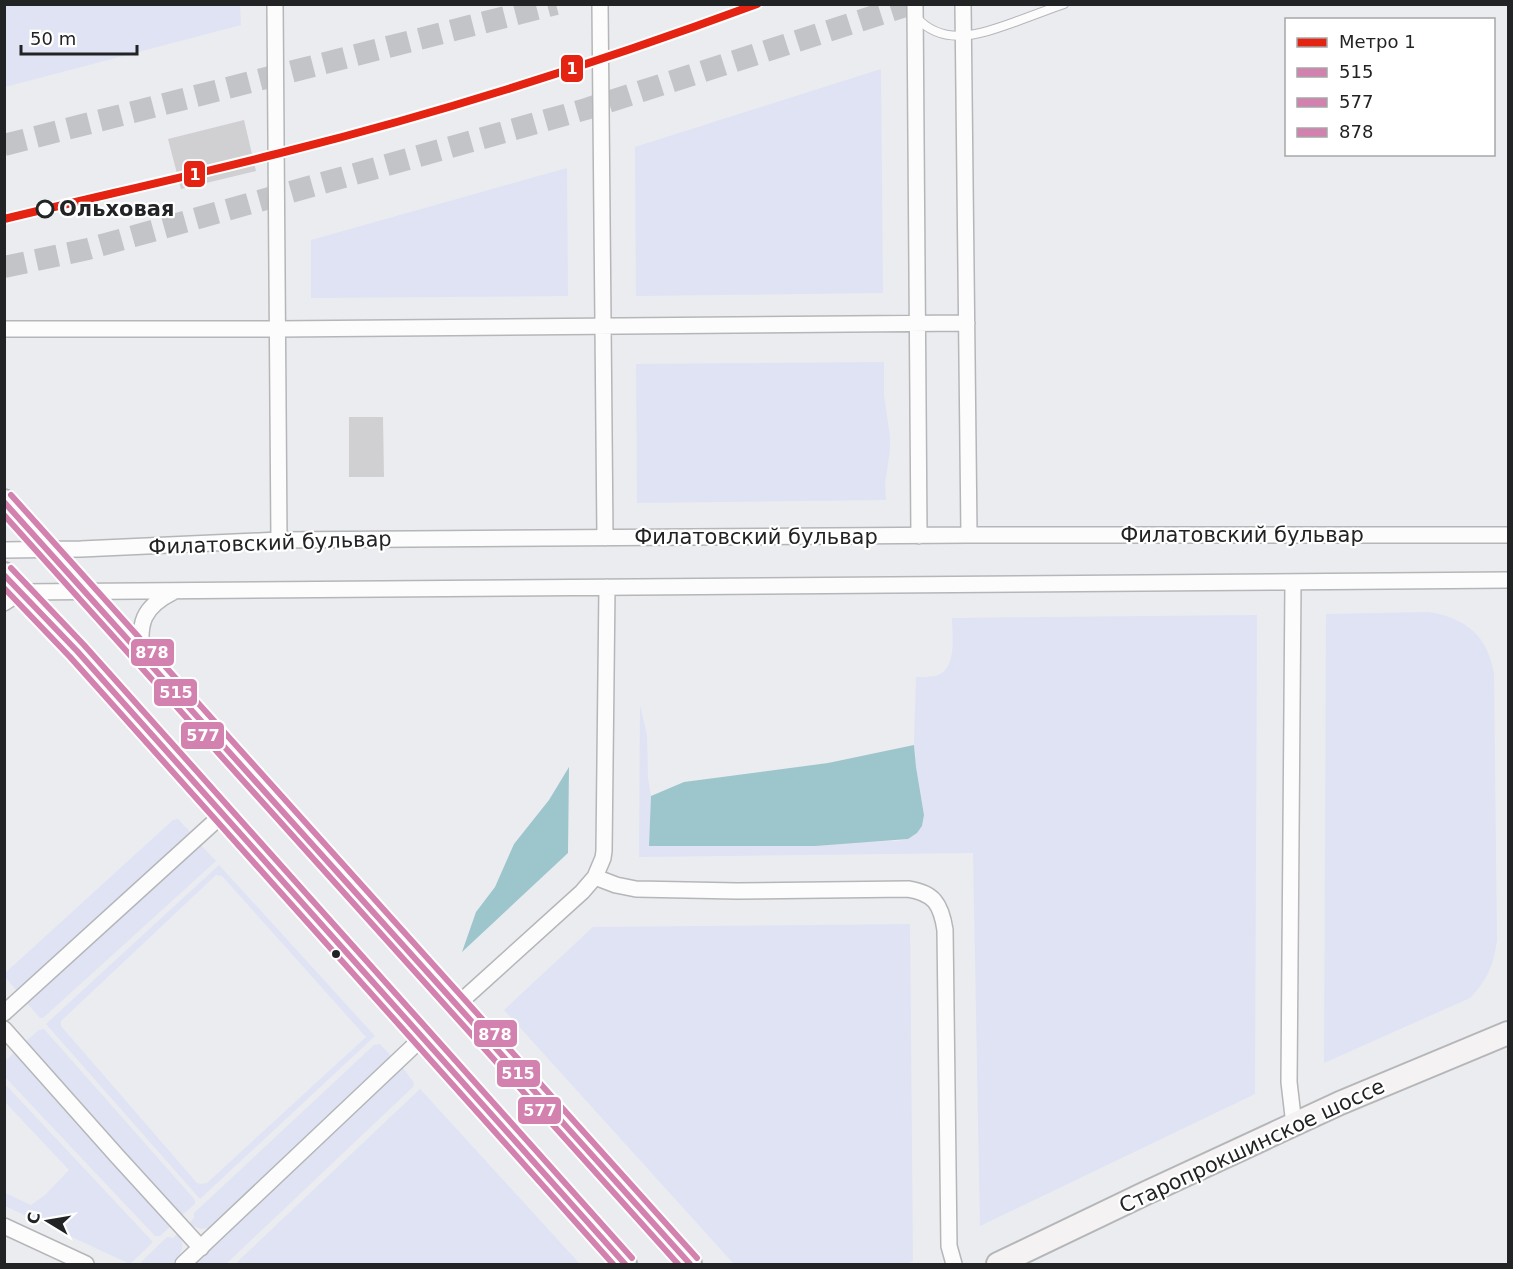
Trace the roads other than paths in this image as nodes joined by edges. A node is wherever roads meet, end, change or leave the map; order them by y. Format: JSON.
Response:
{"nodes":[{"id":1,"x":275,"y":4,"type":"edge"},
{"id":2,"x":600,"y":4,"type":"edge"},
{"id":3,"x":963,"y":4,"type":"edge"},
{"id":4,"x":1064,"y":4,"type":"edge"},
{"id":5,"x":915,"y":10,"type":"edge"},
{"id":6,"x":964,"y":36,"type":"junction"},
{"id":7,"x":917,"y":323,"type":"junction"},
{"id":8,"x":967,"y":323,"type":"junction"},
{"id":9,"x":603,"y":326,"type":"junction"},
{"id":10,"x":4,"y":329,"type":"edge"},
{"id":11,"x":278,"y":329,"type":"junction"},
{"id":12,"x":4,"y":501,"type":"edge"},
{"id":13,"x":969,"y":535,"type":"junction"},
{"id":14,"x":1509,"y":535,"type":"edge"},
{"id":15,"x":919,"y":536,"type":"junction"},
{"id":16,"x":605,"y":538,"type":"junction"},
{"id":17,"x":279,"y":540,"type":"junction"},
{"id":18,"x":4,"y":550,"type":"edge"},
{"id":19,"x":50,"y":550,"type":"junction"},
{"id":20,"x":4,"y":574,"type":"edge"},
{"id":21,"x":1509,"y":580,"type":"edge"},
{"id":22,"x":1293,"y":582,"type":"junction"},
{"id":23,"x":607,"y":587,"type":"junction"},
{"id":24,"x":87,"y":591,"type":"junction"},
{"id":25,"x":176,"y":591,"type":"junction"},
{"id":26,"x":13,"y":597,"type":"edge"},
{"id":27,"x":142,"y":655,"type":"junction"},
{"id":28,"x":223,"y":814,"type":"junction"},
{"id":29,"x":595,"y":877,"type":"junction"},
{"id":30,"x":457,"y":1005,"type":"junction"},
{"id":31,"x":4,"y":1013,"type":"edge"},
{"id":32,"x":4,"y":1029,"type":"edge"},
{"id":33,"x":1509,"y":1033,"type":"edge"},
{"id":34,"x":422,"y":1038,"type":"junction"},
{"id":35,"x":1294,"y":1125,"type":"junction"},
{"id":36,"x":4,"y":1226,"type":"edge"},
{"id":37,"x":201,"y":1248,"type":"junction"},
{"id":38,"x":616,"y":1262,"type":"edge"},
{"id":39,"x":86,"y":1264,"type":"edge"},
{"id":40,"x":183,"y":1264,"type":"edge"},
{"id":41,"x":690,"y":1264,"type":"edge"},
{"id":42,"x":954,"y":1264,"type":"edge"},
{"id":43,"x":998,"y":1264,"type":"edge"}],
"edges":[{"from":1,"to":11,"type":"street"},
{"from":2,"to":9,"type":"street"},
{"from":3,"to":6,"type":"street"},
{"from":4,"to":6,"type":"lane"},
{"from":5,"to":6,"type":"lane"},
{"from":5,"to":7,"type":"street"},
{"from":6,"to":8,"type":"street"},
{"from":7,"to":8,"type":"street"},
{"from":7,"to":9,"type":"street"},
{"from":7,"to":15,"type":"street"},
{"from":8,"to":13,"type":"street"},
{"from":9,"to":11,"type":"street"},
{"from":9,"to":16,"type":"street"},
{"from":10,"to":11,"type":"street"},
{"from":11,"to":17,"type":"street"},
{"from":12,"to":19,"type":"street"},
{"from":13,"to":14,"type":"street","name":"Филатовский бульвар"},
{"from":13,"to":15,"type":"street","name":"Филатовский бульвар"},
{"from":15,"to":16,"type":"street","name":"Филатовский бульвар"},
{"from":16,"to":17,"type":"street","name":"Филатовский бульвар"},
{"from":17,"to":19,"type":"street","name":"Филатовский бульвар"},
{"from":18,"to":19,"type":"street","name":"Филатовский бульвар"},
{"from":19,"to":24,"type":"street"},
{"from":20,"to":26,"type":"street"},
{"from":21,"to":22,"type":"street","name":"Филатовский бульвар"},
{"from":22,"to":23,"type":"street","name":"Филатовский бульвар"},
{"from":22,"to":35,"type":"street"},
{"from":23,"to":25,"type":"street","name":"Филатовский бульвар"},
{"from":23,"to":29,"type":"street"},
{"from":24,"to":25,"type":"street","name":"Филатовский бульвар"},
{"from":24,"to":26,"type":"street","name":"Филатовский бульвар"},
{"from":24,"to":27,"type":"street"},
{"from":25,"to":27,"type":"street"},
{"from":26,"to":28,"type":"street"},
{"from":27,"to":30,"type":"street"},
{"from":28,"to":31,"type":"street"},
{"from":28,"to":34,"type":"street"},
{"from":29,"to":30,"type":"street"},
{"from":29,"to":42,"type":"street"},
{"from":30,"to":41,"type":"street"},
{"from":32,"to":37,"type":"street"},
{"from":33,"to":35,"type":"street","name":"Старопрокшинское шоссе"},
{"from":34,"to":37,"type":"street"},
{"from":34,"to":38,"type":"street"},
{"from":35,"to":43,"type":"street","name":"Старопрокшинское шоссе"},
{"from":36,"to":39,"type":"street"},
{"from":37,"to":40,"type":"street"}]}
